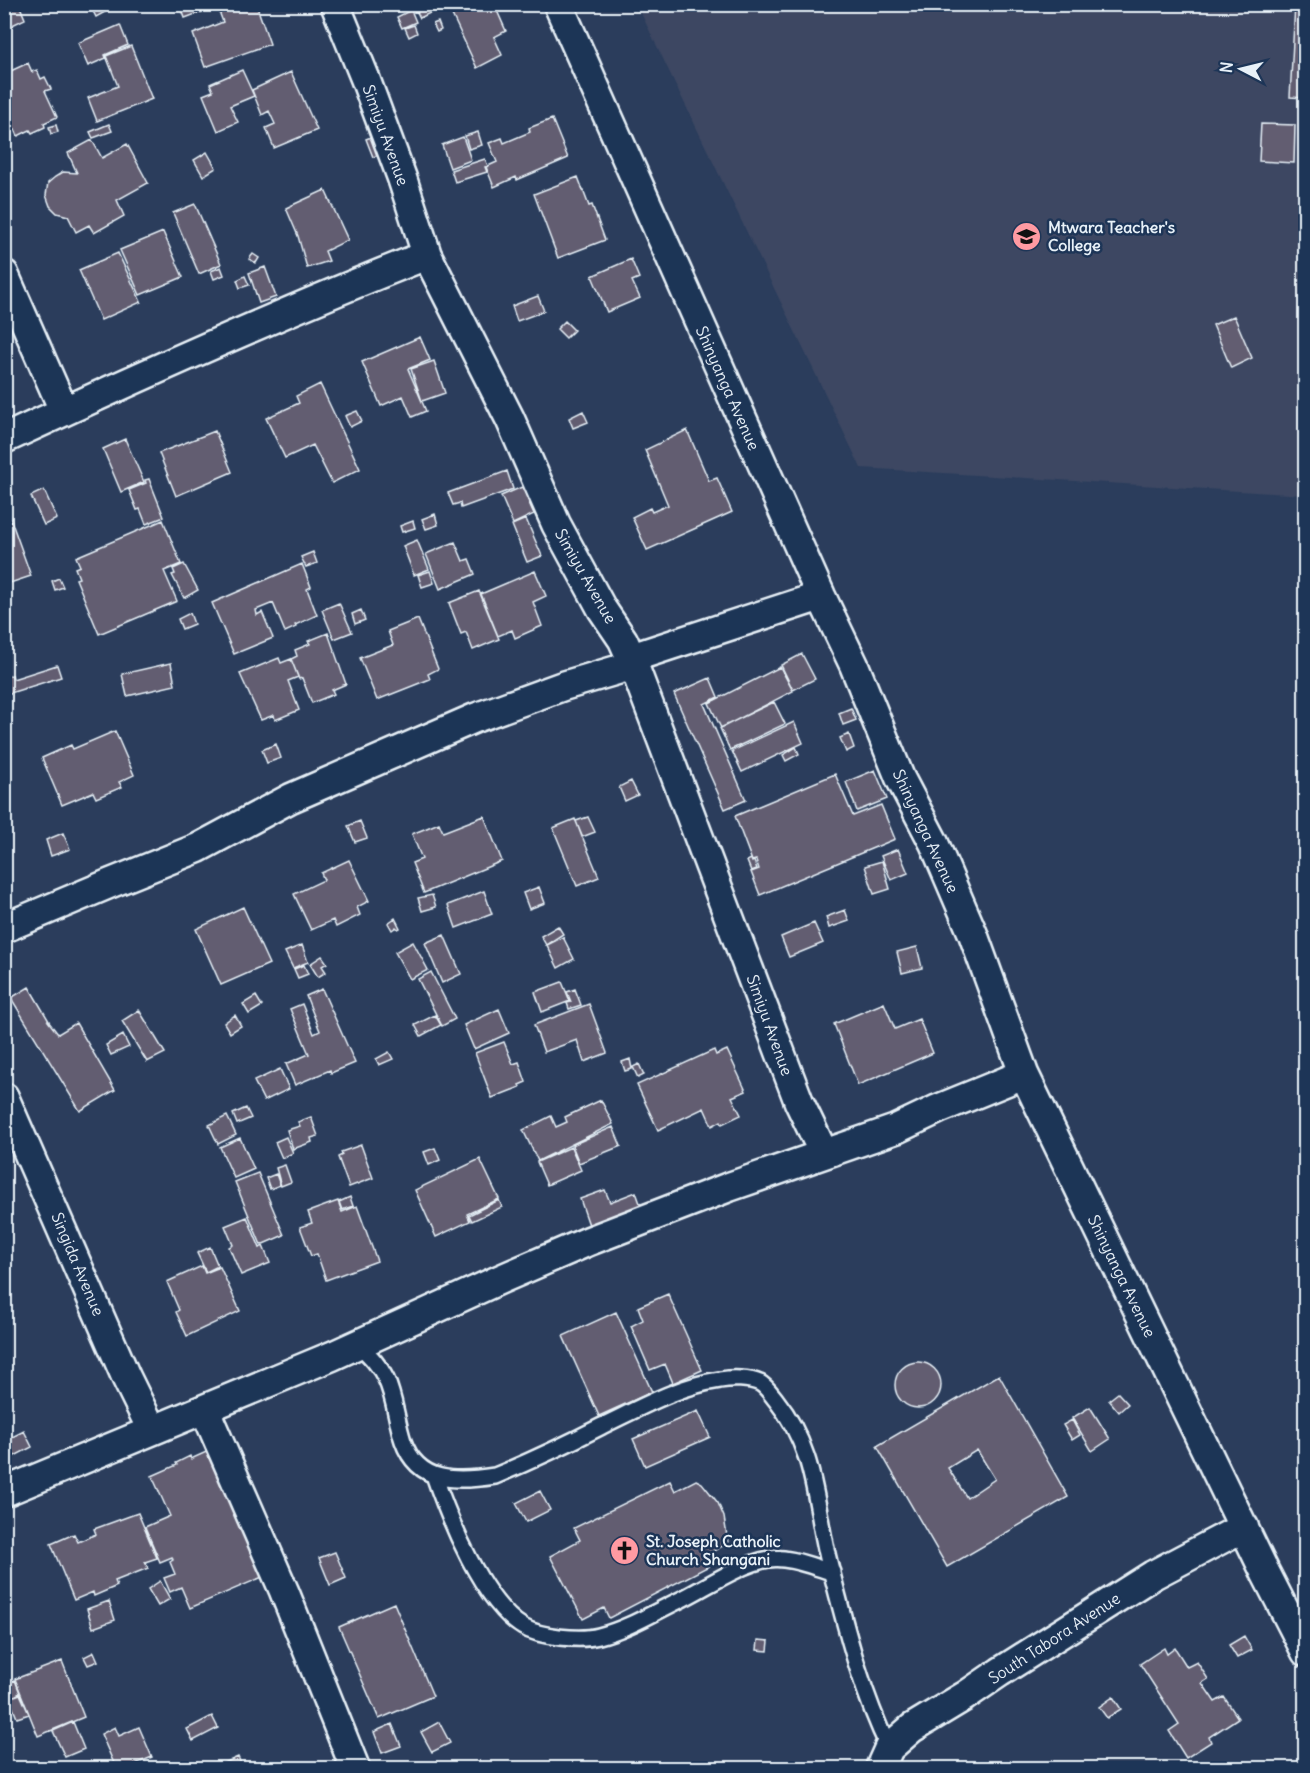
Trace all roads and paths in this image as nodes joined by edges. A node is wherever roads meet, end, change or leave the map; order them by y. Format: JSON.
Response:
{"nodes":[{"id":1,"x":335,"y":4,"type":"edge"},
{"id":2,"x":558,"y":4,"type":"edge"},
{"id":3,"x":427,"y":255,"type":"junction"},
{"id":4,"x":4,"y":274,"type":"edge"},
{"id":5,"x":64,"y":411,"type":"junction"},
{"id":6,"x":4,"y":439,"type":"edge"},
{"id":7,"x":821,"y":596,"type":"junction"},
{"id":8,"x":632,"y":662,"type":"junction"},
{"id":9,"x":4,"y":928,"type":"edge"},
{"id":10,"x":1024,"y":1074,"type":"junction"},
{"id":11,"x":4,"y":1097,"type":"edge"},
{"id":12,"x":824,"y":1154,"type":"junction"},
{"id":13,"x":357,"y":1343,"type":"junction"},
{"id":14,"x":205,"y":1410,"type":"junction"},
{"id":15,"x":152,"y":1430,"type":"junction"},
{"id":16,"x":434,"y":1475,"type":"junction"},
{"id":17,"x":4,"y":1492,"type":"edge"},
{"id":18,"x":1244,"y":1527,"type":"junction"},
{"id":19,"x":832,"y":1572,"type":"junction"},
{"id":20,"x":1305,"y":1652,"type":"edge"},
{"id":21,"x":884,"y":1758,"type":"edge"},
{"id":22,"x":355,"y":1768,"type":"edge"}],
"edges":[{"from":1,"to":3,"type":"street","name":"Simiyu Avenue"},
{"from":2,"to":7,"type":"street","name":"Shinyanga Avenue"},
{"from":3,"to":5,"type":"street"},
{"from":3,"to":8,"type":"street","name":"Simiyu Avenue"},
{"from":4,"to":5,"type":"street"},
{"from":5,"to":6,"type":"street"},
{"from":7,"to":8,"type":"street"},
{"from":7,"to":10,"type":"street","name":"Shinyanga Avenue"},
{"from":8,"to":9,"type":"street"},
{"from":8,"to":12,"type":"street","name":"Simiyu Avenue"},
{"from":10,"to":12,"type":"street"},
{"from":10,"to":18,"type":"street","name":"Shinyanga Avenue"},
{"from":11,"to":15,"type":"street","name":"Singida Avenue"},
{"from":12,"to":13,"type":"street"},
{"from":13,"to":14,"type":"street"},
{"from":13,"to":16,"type":"lane"},
{"from":14,"to":15,"type":"street"},
{"from":14,"to":22,"type":"street"},
{"from":15,"to":17,"type":"street"},
{"from":16,"to":19,"type":"lane"},
{"from":16,"to":19,"type":"lane"},
{"from":18,"to":20,"type":"street","name":"Shinyanga Avenue"},
{"from":18,"to":21,"type":"street","name":"South Tabora Avenue"},
{"from":19,"to":21,"type":"lane"}]}
